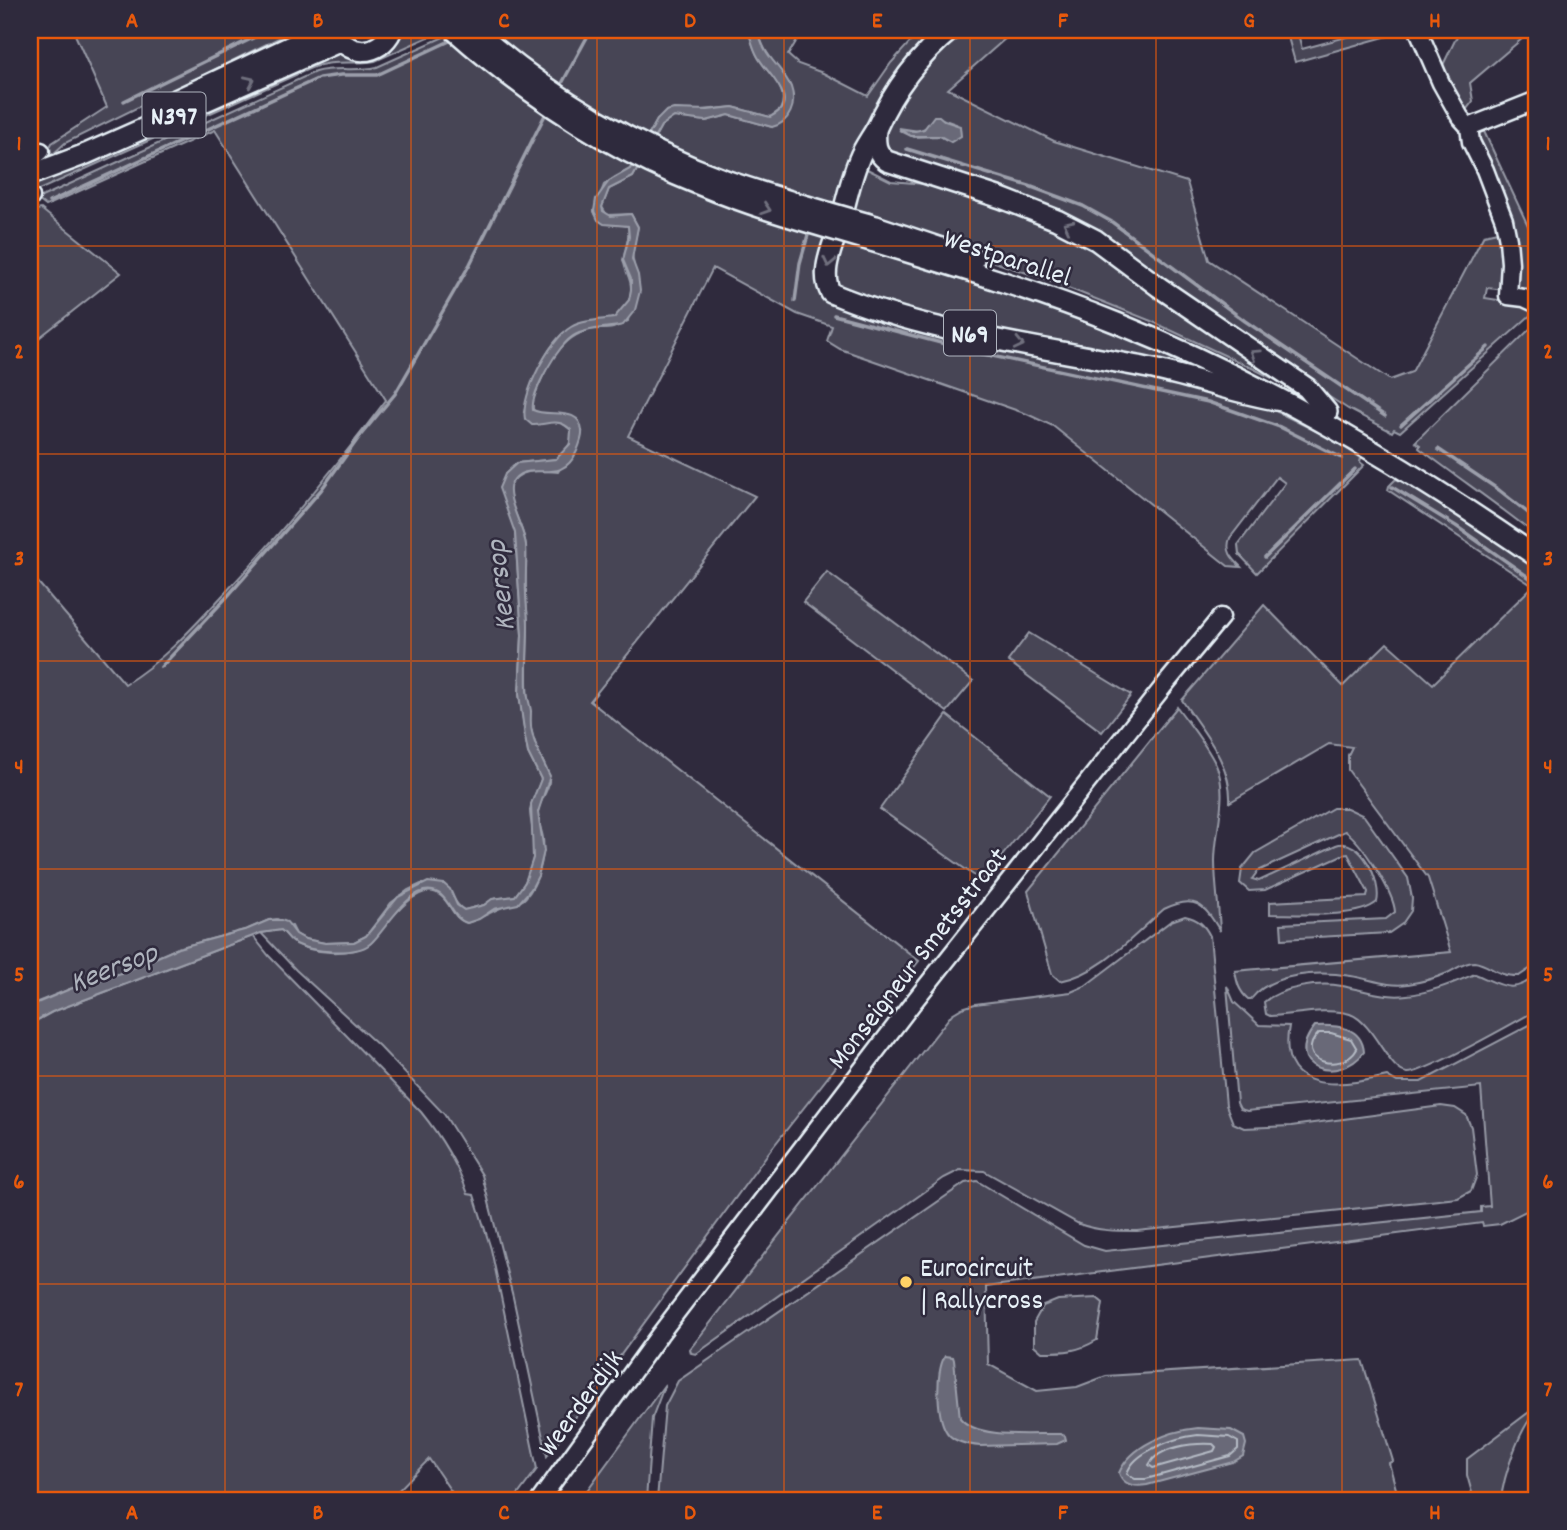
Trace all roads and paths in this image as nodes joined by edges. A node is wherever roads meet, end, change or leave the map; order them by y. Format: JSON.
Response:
{"nodes":[{"id":1,"x":392,"y":30,"type":"edge"},
{"id":2,"x":454,"y":30,"type":"edge"},
{"id":3,"x":474,"y":30,"type":"edge"},
{"id":4,"x":951,"y":30,"type":"edge"},
{"id":5,"x":1419,"y":30,"type":"edge"},
{"id":6,"x":333,"y":33,"type":"edge"},
{"id":7,"x":299,"y":37,"type":"edge"},
{"id":8,"x":1537,"y":100,"type":"edge"},
{"id":9,"x":1469,"y":127,"type":"junction"},
{"id":10,"x":876,"y":129,"type":"junction"},
{"id":11,"x":41,"y":159,"type":"edge"},
{"id":12,"x":30,"y":175,"type":"edge"},
{"id":13,"x":874,"y":233,"type":"junction"},
{"id":14,"x":1537,"y":304,"type":"edge"},
{"id":15,"x":1282,"y":401,"type":"junction"},
{"id":16,"x":1327,"y":412,"type":"junction"},
{"id":17,"x":1390,"y":454,"type":"junction"},
{"id":18,"x":1537,"y":543,"type":"edge"},
{"id":19,"x":1537,"y":557,"type":"edge"},
{"id":20,"x":1222,"y":617,"type":"dead end"},
{"id":21,"x":660,"y":1334,"type":"joint"},
{"id":22,"x":540,"y":1500,"type":"edge"}],
"edges":[{"from":1,"to":6,"type":"main road"},
{"from":2,"to":13,"type":"main road","name":"Westparallel","number":"N69","one_way":true,"bridge":true},
{"from":3,"to":13,"type":"main road","name":"Westparallel","number":"N69","bridge":true},
{"from":4,"to":10,"type":"main road","number":"N69"},
{"from":5,"to":9,"type":"street"},
{"from":6,"to":7,"type":"main road","number":"N397"},
{"from":11,"to":6,"type":"main road","number":"N397","one_way":true},
{"from":7,"to":11,"type":"main road","number":"N397"},
{"from":8,"to":9,"type":"street"},
{"from":9,"to":14,"type":"street"},
{"from":10,"to":15,"type":"main road","number":"N69","one_way":true},
{"from":16,"to":10,"type":"main road","number":"N69","one_way":true},
{"from":11,"to":12,"type":"main road","number":"N397"},
{"from":13,"to":15,"type":"main road","name":"Westparallel","number":"N69"},
{"from":13,"to":16,"type":"main road","name":"Westparallel","number":"N69"},
{"from":15,"to":17,"type":"main road","name":"Westparallel","number":"N69"},
{"from":16,"to":17,"type":"main road","name":"Westparallel","number":"N69"},
{"from":17,"to":18,"type":"main road","name":"Westparallel","number":"N69"},
{"from":17,"to":19,"type":"main road","name":"Westparallel","number":"N69"},
{"from":20,"to":21,"type":"street","name":"Monseigneur Smetsstraat"},
{"from":21,"to":22,"type":"street","name":"Weerderdijk"}]}
